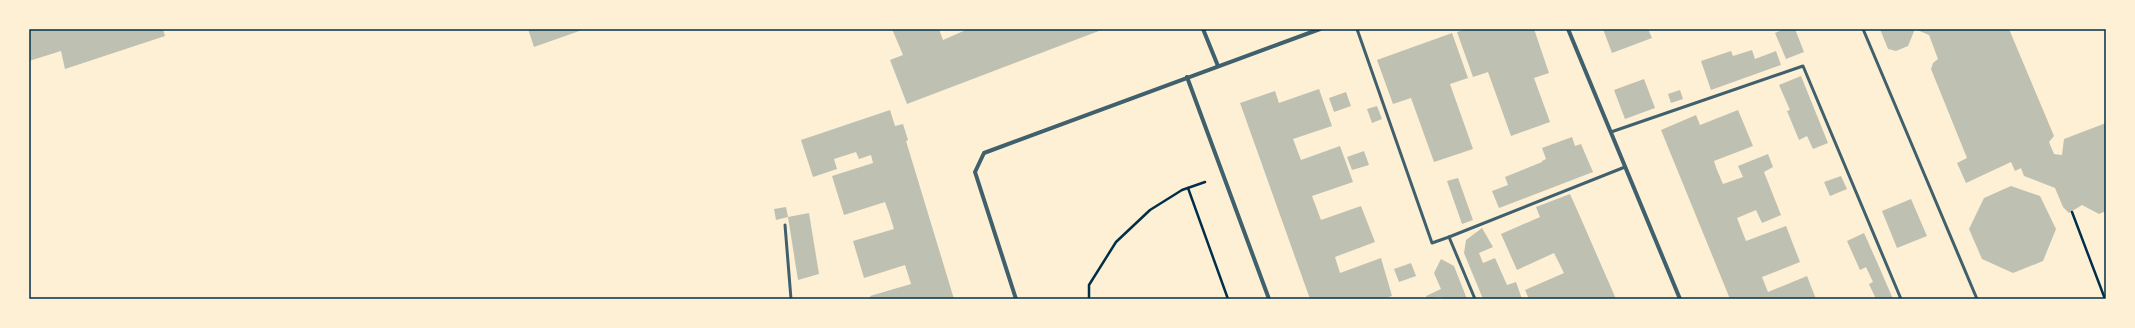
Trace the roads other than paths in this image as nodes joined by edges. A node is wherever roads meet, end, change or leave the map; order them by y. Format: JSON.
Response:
{"nodes":[{"id":1,"x":1203,"y":29,"type":"edge"},
{"id":2,"x":1320,"y":29,"type":"edge"},
{"id":3,"x":1357,"y":29,"type":"edge"},
{"id":4,"x":1568,"y":29,"type":"edge"},
{"id":5,"x":1863,"y":29,"type":"edge"},
{"id":6,"x":1218,"y":66,"type":"junction"},
{"id":7,"x":1187,"y":77,"type":"junction"},
{"id":8,"x":1611,"y":132,"type":"junction"},
{"id":9,"x":1625,"y":167,"type":"junction"},
{"id":10,"x":785,"y":225,"type":"dead end"},
{"id":11,"x":1449,"y":237,"type":"junction"},
{"id":12,"x":791,"y":299,"type":"edge"},
{"id":13,"x":1016,"y":299,"type":"edge"},
{"id":14,"x":1269,"y":299,"type":"edge"},
{"id":15,"x":1475,"y":299,"type":"edge"},
{"id":16,"x":1680,"y":299,"type":"edge"},
{"id":17,"x":1901,"y":299,"type":"edge"},
{"id":18,"x":1977,"y":299,"type":"edge"}],
"edges":[{"from":1,"to":6,"type":"street"},
{"from":2,"to":6,"type":"street"},
{"from":3,"to":11,"type":"lane"},
{"from":4,"to":8,"type":"street"},
{"from":5,"to":18,"type":"lane"},
{"from":6,"to":7,"type":"street"},
{"from":7,"to":13,"type":"street"},
{"from":7,"to":14,"type":"street"},
{"from":8,"to":9,"type":"street"},
{"from":8,"to":17,"type":"lane"},
{"from":9,"to":11,"type":"lane"},
{"from":9,"to":16,"type":"street"},
{"from":10,"to":12,"type":"lane"},
{"from":11,"to":15,"type":"lane"}]}
